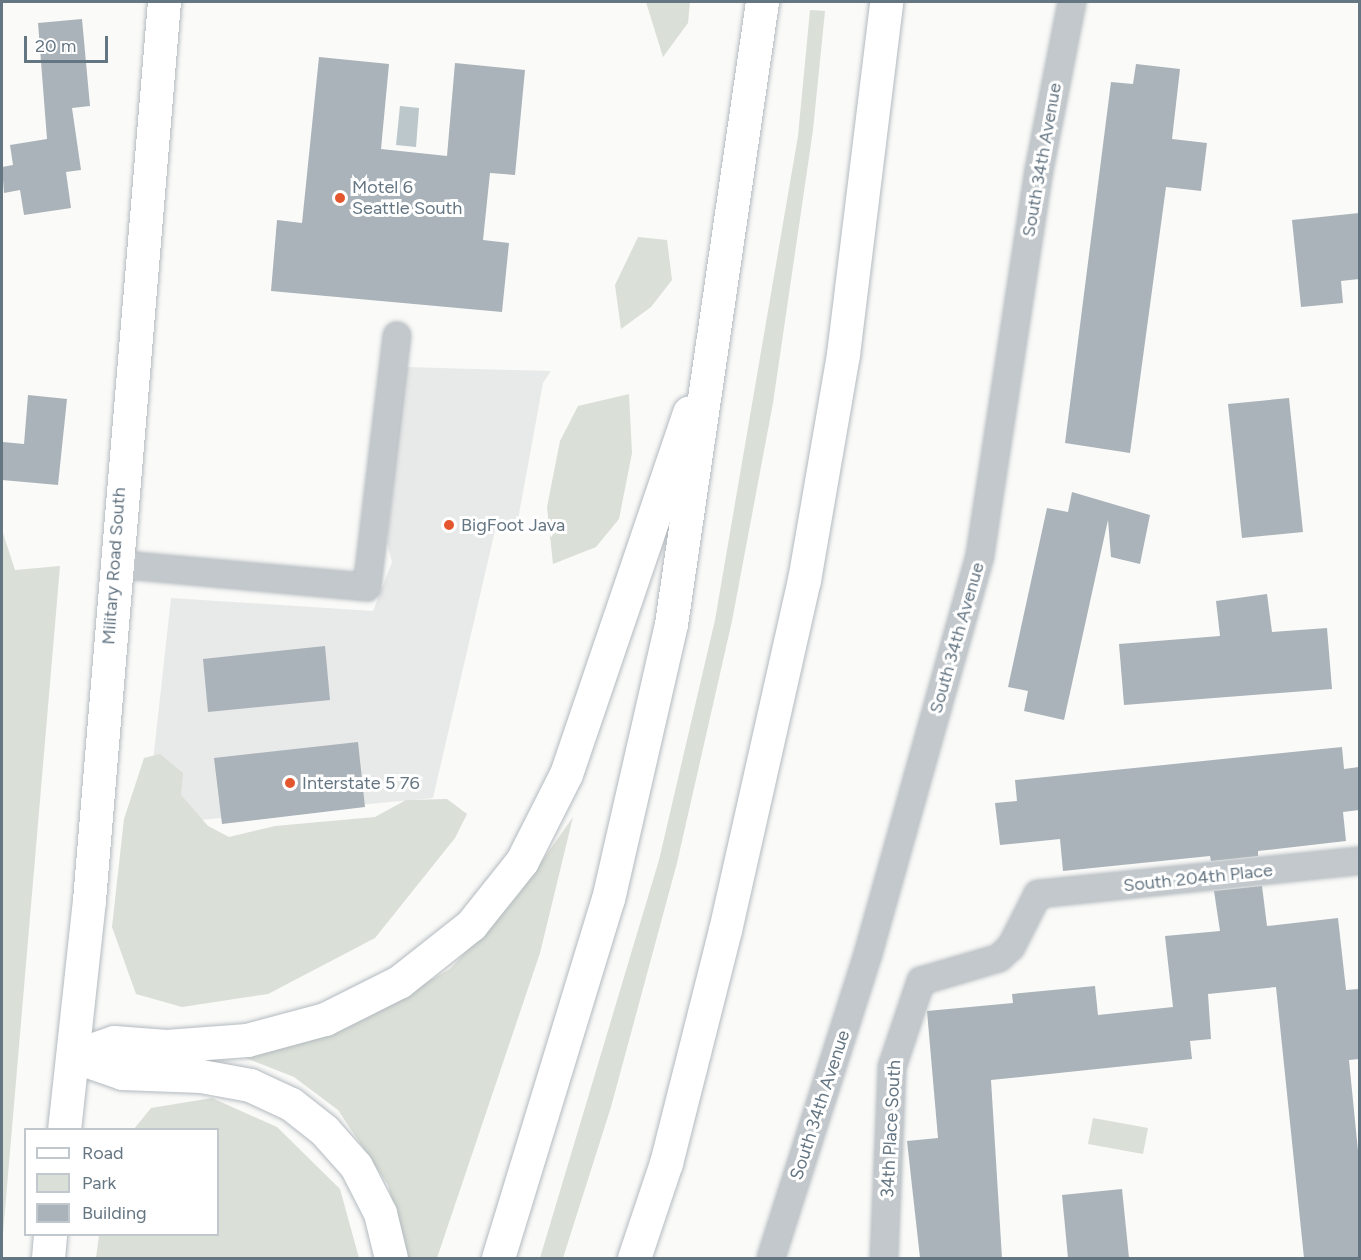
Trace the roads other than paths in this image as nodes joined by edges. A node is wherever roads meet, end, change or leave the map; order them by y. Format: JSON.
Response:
{"nodes":[{"id":1,"x":164,"y":2,"type":"edge"},
{"id":2,"x":762,"y":2,"type":"edge"},
{"id":3,"x":886,"y":2,"type":"edge"},
{"id":4,"x":1072,"y":2,"type":"edge"},
{"id":5,"x":719,"y":325,"type":"junction"},
{"id":6,"x":397,"y":336,"type":"dead end"},
{"id":7,"x":114,"y":564,"type":"junction"},
{"id":8,"x":1359,"y":861,"type":"edge"},
{"id":9,"x":1038,"y":894,"type":"joint"},
{"id":10,"x":73,"y":1056,"type":"junction"},
{"id":11,"x":63,"y":1128,"type":"edge"},
{"id":12,"x":50,"y":1236,"type":"edge"},
{"id":13,"x":48,"y":1258,"type":"edge"},
{"id":14,"x":391,"y":1258,"type":"edge"},
{"id":15,"x":498,"y":1258,"type":"edge"},
{"id":16,"x":634,"y":1258,"type":"edge"},
{"id":17,"x":771,"y":1258,"type":"edge"},
{"id":18,"x":884,"y":1258,"type":"edge"}],
"edges":[{"from":1,"to":7,"type":"main road","name":"Military Road South"},
{"from":2,"to":5,"type":"main road"},
{"from":3,"to":16,"type":"main road"},
{"from":4,"to":17,"type":"street","name":"South 34th Avenue"},
{"from":5,"to":10,"type":"main road"},
{"from":5,"to":15,"type":"main road"},
{"from":6,"to":7,"type":"street"},
{"from":7,"to":10,"type":"main road","name":"Military Road South"},
{"from":8,"to":9,"type":"street","name":"South 204th Place"},
{"from":9,"to":18,"type":"street","name":"34th Place South"},
{"from":10,"to":11,"type":"main road","name":"Military Road South"},
{"from":10,"to":14,"type":"main road"},
{"from":12,"to":13,"type":"main road"}]}
